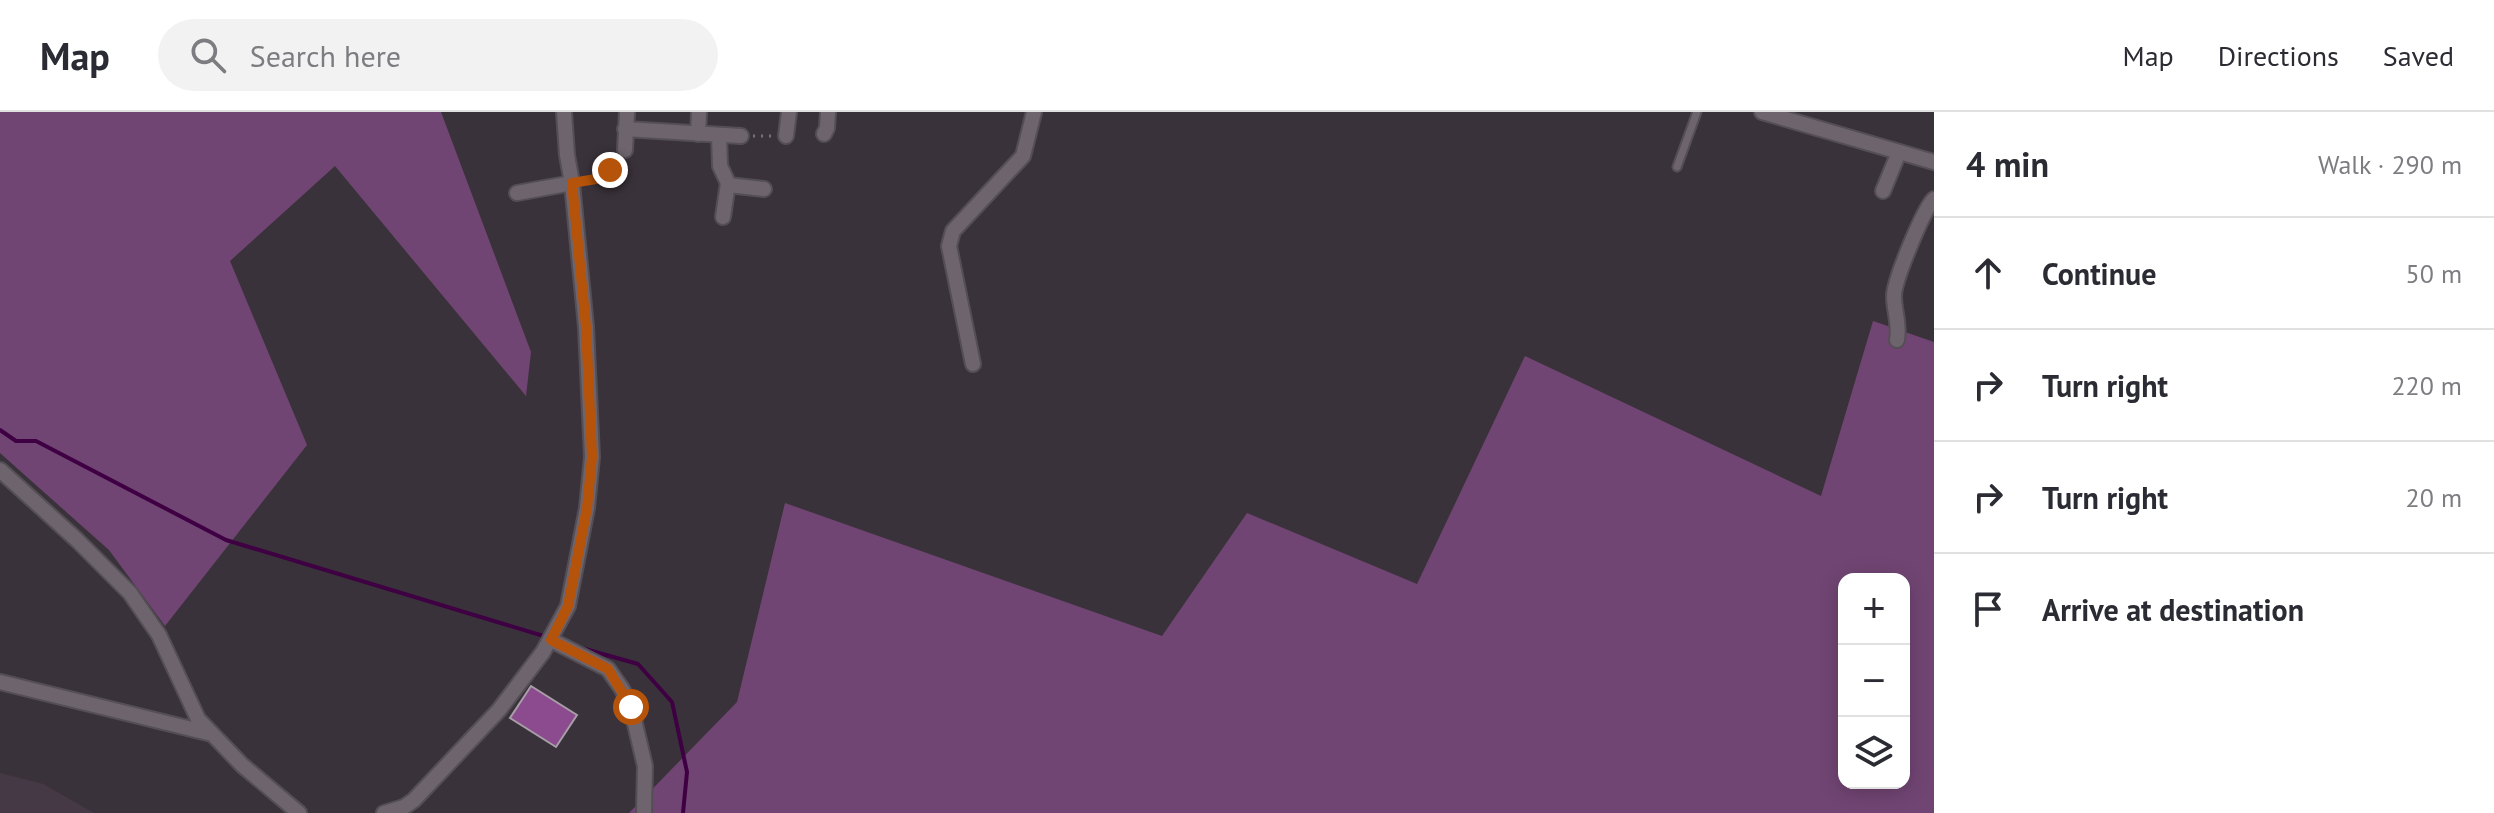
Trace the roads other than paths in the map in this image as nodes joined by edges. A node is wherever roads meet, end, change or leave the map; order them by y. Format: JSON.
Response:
{"nodes":[{"id":1,"x":564,"y":112,"type":"edge"},
{"id":2,"x":627,"y":112,"type":"edge"},
{"id":3,"x":699,"y":112,"type":"edge"},
{"id":4,"x":789,"y":112,"type":"edge"},
{"id":5,"x":828,"y":112,"type":"edge"},
{"id":6,"x":1034,"y":112,"type":"edge"},
{"id":7,"x":1697,"y":112,"type":"edge"},
{"id":8,"x":1762,"y":112,"type":"edge"},
{"id":9,"x":625,"y":129,"type":"junction"},
{"id":10,"x":698,"y":134,"type":"junction"},
{"id":11,"x":824,"y":134,"type":"dead end"},
{"id":12,"x":719,"y":135,"type":"junction"},
{"id":13,"x":741,"y":136,"type":"road end"},
{"id":14,"x":786,"y":136,"type":"road end"},
{"id":15,"x":625,"y":150,"type":"road end"},
{"id":16,"x":1899,"y":152,"type":"junction"},
{"id":17,"x":1934,"y":162,"type":"edge"},
{"id":18,"x":1677,"y":167,"type":"dead end"},
{"id":19,"x":572,"y":183,"type":"junction"},
{"id":20,"x":728,"y":185,"type":"junction"},
{"id":21,"x":764,"y":189,"type":"dead end"},
{"id":22,"x":1883,"y":191,"type":"dead end"},
{"id":23,"x":517,"y":193,"type":"dead end"},
{"id":24,"x":1934,"y":199,"type":"edge"},
{"id":25,"x":723,"y":217,"type":"dead end"},
{"id":26,"x":1897,"y":340,"type":"dead end"},
{"id":27,"x":973,"y":364,"type":"dead end"},
{"id":28,"x":0,"y":470,"type":"edge"},
{"id":29,"x":553,"y":636,"type":"junction"},
{"id":30,"x":0,"y":682,"type":"edge"},
{"id":31,"x":212,"y":734,"type":"junction"},
{"id":32,"x":406,"y":810,"type":"edge"},
{"id":33,"x":299,"y":813,"type":"edge"},
{"id":34,"x":384,"y":813,"type":"edge"},
{"id":35,"x":644,"y":813,"type":"edge"}],
"edges":[{"from":1,"to":19,"type":"street"},
{"from":2,"to":9,"type":"street"},
{"from":3,"to":10,"type":"street"},
{"from":4,"to":14,"type":"street"},
{"from":5,"to":11,"type":"street"},
{"from":6,"to":27,"type":"street"},
{"from":7,"to":18,"type":"lane"},
{"from":8,"to":16,"type":"street"},
{"from":9,"to":10,"type":"street"},
{"from":9,"to":15,"type":"street"},
{"from":10,"to":12,"type":"street"},
{"from":12,"to":13,"type":"street"},
{"from":12,"to":20,"type":"street"},
{"from":16,"to":17,"type":"street"},
{"from":16,"to":22,"type":"street"},
{"from":19,"to":23,"type":"street"},
{"from":19,"to":29,"type":"street"},
{"from":20,"to":21,"type":"street"},
{"from":20,"to":25,"type":"street"},
{"from":24,"to":26,"type":"street"},
{"from":28,"to":31,"type":"street"},
{"from":29,"to":32,"type":"street"},
{"from":29,"to":35,"type":"street"},
{"from":30,"to":31,"type":"street"},
{"from":31,"to":33,"type":"street"},
{"from":32,"to":34,"type":"street"}]}
